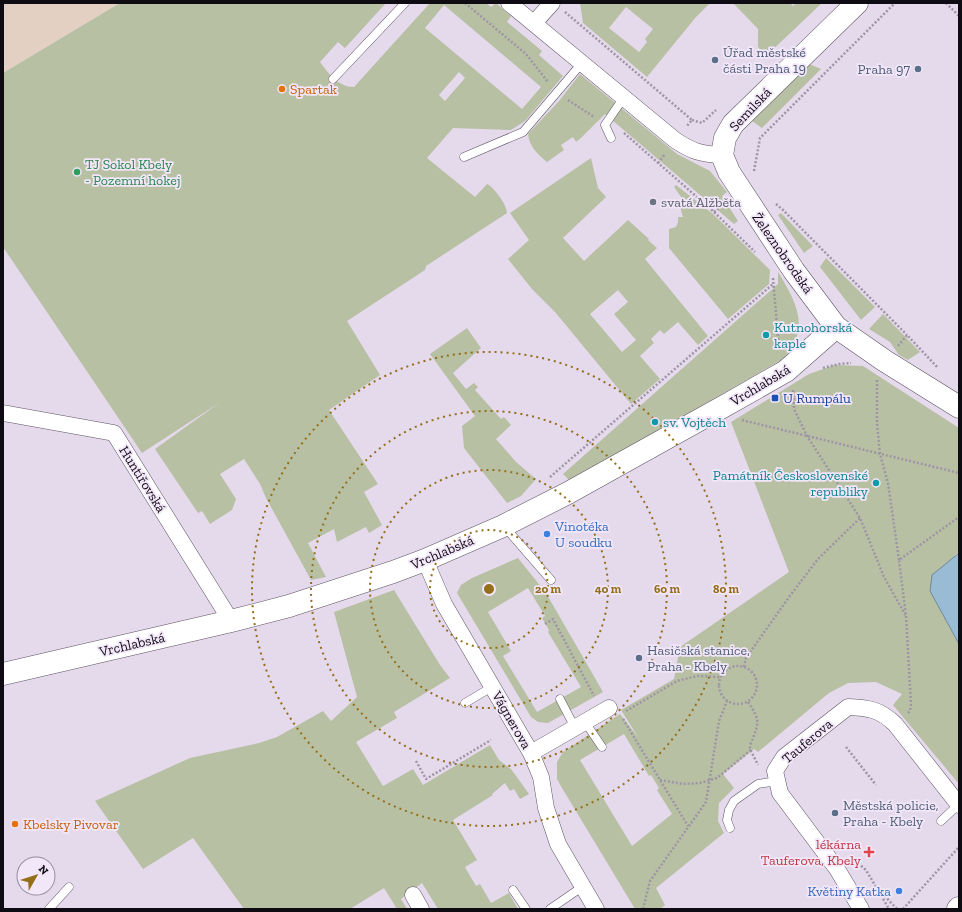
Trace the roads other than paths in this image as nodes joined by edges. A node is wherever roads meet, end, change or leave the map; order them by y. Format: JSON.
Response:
{"nodes":[{"id":1,"x":405,"y":3,"type":"edge"},
{"id":2,"x":509,"y":3,"type":"edge"},
{"id":3,"x":552,"y":3,"type":"edge"},
{"id":4,"x":857,"y":3,"type":"edge"},
{"id":5,"x":534,"y":23,"type":"junction"},
{"id":6,"x":582,"y":62,"type":"junction"},
{"id":7,"x":333,"y":80,"type":"dead end"},
{"id":8,"x":624,"y":97,"type":"junction"},
{"id":9,"x":611,"y":138,"type":"dead end"},
{"id":10,"x":722,"y":155,"type":"junction"},
{"id":11,"x":464,"y":157,"type":"dead end"},
{"id":12,"x":836,"y":327,"type":"junction"},
{"id":13,"x":959,"y":407,"type":"edge"},
{"id":14,"x":3,"y":413,"type":"edge"},
{"id":15,"x":503,"y":526,"type":"junction"},
{"id":16,"x":425,"y":560,"type":"junction"},
{"id":17,"x":551,"y":580,"type":"dead end"},
{"id":18,"x":231,"y":621,"type":"junction"},
{"id":19,"x":3,"y":674,"type":"edge"},
{"id":20,"x":492,"y":687,"type":"junction"},
{"id":21,"x":560,"y":699,"type":"dead end"},
{"id":22,"x":465,"y":703,"type":"dead end"},
{"id":23,"x":603,"y":704,"type":"road end"},
{"id":24,"x":580,"y":725,"type":"junction"},
{"id":25,"x":602,"y":747,"type":"dead end"},
{"id":26,"x":531,"y":753,"type":"junction"},
{"id":27,"x":777,"y":781,"type":"junction"},
{"id":28,"x":959,"y":805,"type":"edge"},
{"id":29,"x":941,"y":821,"type":"dead end"},
{"id":30,"x":730,"y":828,"type":"dead end"},
{"id":31,"x":69,"y":887,"type":"dead end"},
{"id":32,"x":582,"y":887,"type":"junction"},
{"id":33,"x":513,"y":890,"type":"dead end"},
{"id":34,"x":413,"y":895,"type":"dead end"},
{"id":35,"x":49,"y":909,"type":"edge"},
{"id":36,"x":421,"y":909,"type":"edge"},
{"id":37,"x":526,"y":909,"type":"edge"},
{"id":38,"x":550,"y":909,"type":"edge"},
{"id":39,"x":596,"y":909,"type":"edge"},
{"id":40,"x":861,"y":909,"type":"edge"}],
"edges":[{"from":1,"to":7,"type":"lane"},
{"from":2,"to":5,"type":"street"},
{"from":3,"to":5,"type":"street"},
{"from":4,"to":10,"type":"street","name":"Semilská"},
{"from":5,"to":6,"type":"street"},
{"from":6,"to":8,"type":"street"},
{"from":6,"to":11,"type":"lane"},
{"from":8,"to":9,"type":"lane"},
{"from":8,"to":10,"type":"street"},
{"from":10,"to":12,"type":"street","name":"Železnobrodská"},
{"from":12,"to":13,"type":"street","name":"Železnobrodská"},
{"from":12,"to":15,"type":"street","name":"Vrchlabská"},
{"from":14,"to":18,"type":"street","name":"Huntířovská"},
{"from":15,"to":16,"type":"street","name":"Vrchlabská"},
{"from":15,"to":17,"type":"lane"},
{"from":16,"to":18,"type":"street","name":"Vrchlabská"},
{"from":16,"to":20,"type":"street","name":"Vágnerova"},
{"from":18,"to":19,"type":"street","name":"Vrchlabská"},
{"from":20,"to":22,"type":"lane"},
{"from":20,"to":26,"type":"street","name":"Vágnerova"},
{"from":21,"to":24,"type":"lane"},
{"from":23,"to":24,"type":"street"},
{"from":24,"to":25,"type":"lane"},
{"from":24,"to":26,"type":"street"},
{"from":26,"to":32,"type":"street","name":"Vágnerova"},
{"from":27,"to":28,"type":"street","name":"Tauferova"},
{"from":27,"to":30,"type":"lane"},
{"from":27,"to":40,"type":"street","name":"Tauferova"},
{"from":28,"to":29,"type":"lane"},
{"from":31,"to":35,"type":"lane"},
{"from":32,"to":38,"type":"lane"},
{"from":32,"to":39,"type":"street","name":"Vágnerova"},
{"from":33,"to":37,"type":"lane"},
{"from":34,"to":36,"type":"street"}]}
